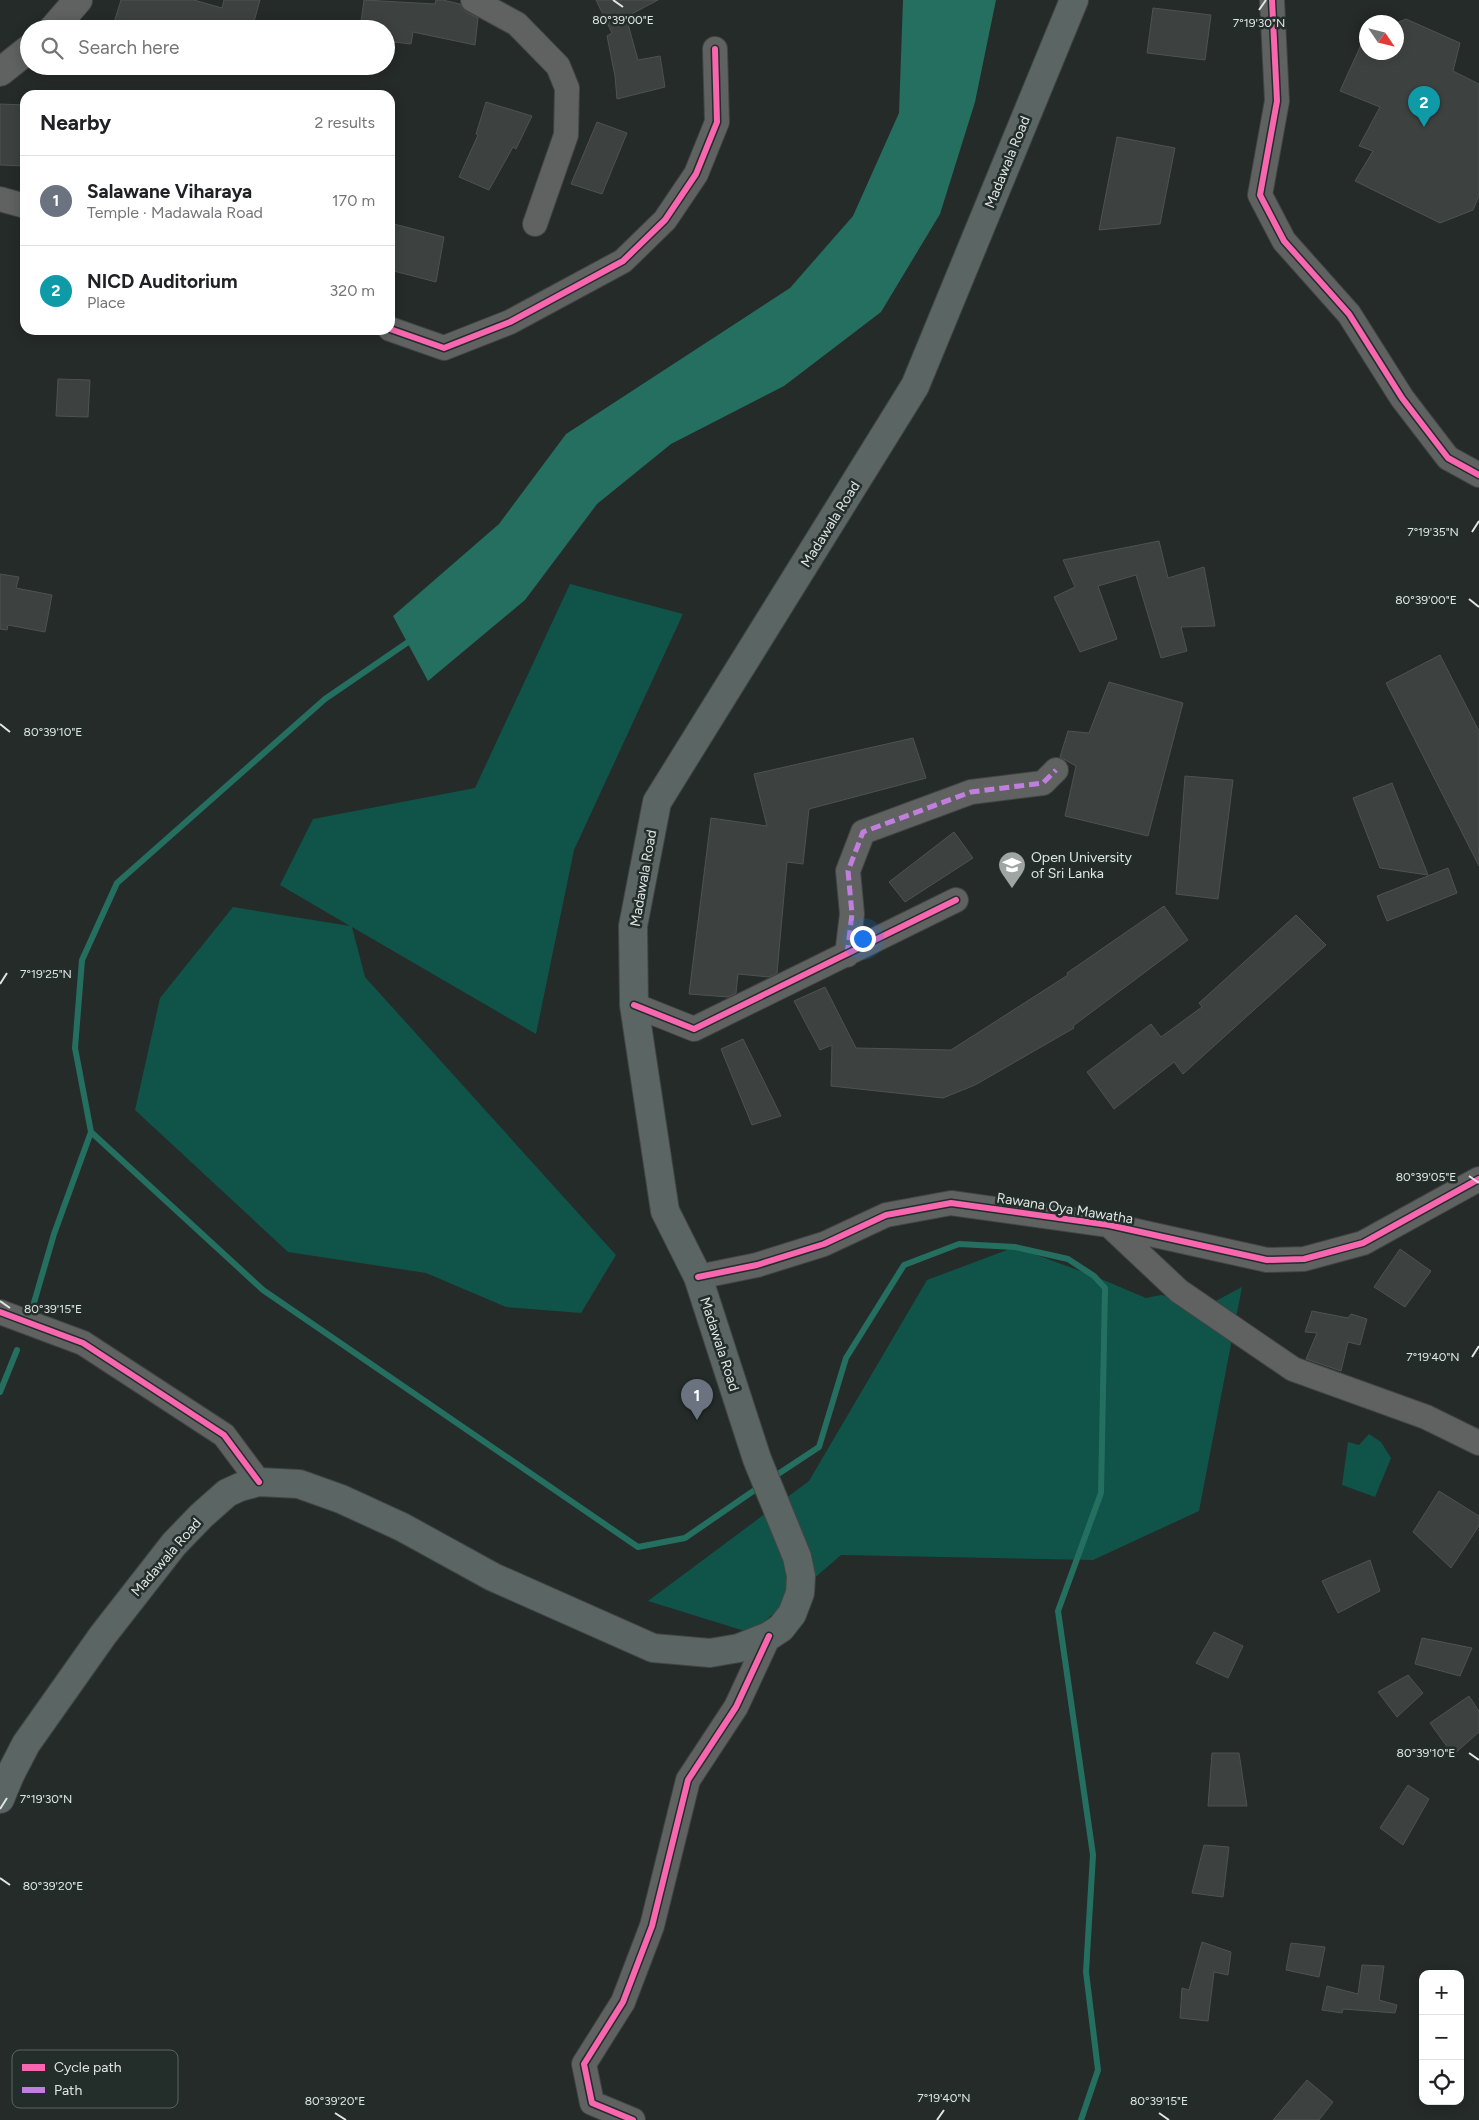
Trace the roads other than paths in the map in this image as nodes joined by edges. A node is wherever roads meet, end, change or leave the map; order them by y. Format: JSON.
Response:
{"nodes":[{"id":1,"x":78,"y":0,"type":"edge"},
{"id":2,"x":473,"y":0,"type":"edge"},
{"id":3,"x":1074,"y":0,"type":"edge"},
{"id":4,"x":1272,"y":0,"type":"edge"},
{"id":5,"x":61,"y":20,"type":"edge"},
{"id":6,"x":715,"y":49,"type":"dead end"},
{"id":7,"x":20,"y":56,"type":"edge"},
{"id":8,"x":0,"y":72,"type":"edge"},
{"id":9,"x":0,"y":199,"type":"edge"},
{"id":10,"x":20,"y":205,"type":"edge"},
{"id":11,"x":534,"y":224,"type":"dead end"},
{"id":12,"x":395,"y":330,"type":"edge"},
{"id":13,"x":1479,"y":476,"type":"edge"},
{"id":14,"x":1056,"y":770,"type":"dead end"},
{"id":15,"x":956,"y":900,"type":"dead end"},
{"id":16,"x":847,"y":955,"type":"junction"},
{"id":17,"x":634,"y":1005,"type":"junction"},
{"id":18,"x":1479,"y":1179,"type":"edge"},
{"id":19,"x":1109,"y":1225,"type":"junction"},
{"id":20,"x":698,"y":1277,"type":"junction"},
{"id":21,"x":0,"y":1312,"type":"edge"},
{"id":22,"x":1479,"y":1443,"type":"edge"},
{"id":23,"x":259,"y":1482,"type":"junction"},
{"id":24,"x":769,"y":1636,"type":"junction"},
{"id":25,"x":0,"y":1799,"type":"edge"},
{"id":26,"x":633,"y":2120,"type":"edge"}],
"edges":[{"from":1,"to":5,"type":"street"},
{"from":2,"to":11,"type":"street"},
{"from":3,"to":17,"type":"main road","name":"Madawala Road"},
{"from":4,"to":13,"type":"street"},
{"from":6,"to":12,"type":"street"},
{"from":7,"to":8,"type":"street"},
{"from":9,"to":10,"type":"street"},
{"from":14,"to":16,"type":"street"},
{"from":15,"to":16,"type":"street"},
{"from":16,"to":17,"type":"street"},
{"from":17,"to":20,"type":"main road","name":"Madawala Road"},
{"from":18,"to":19,"type":"street","name":"Rawana Oya Mawatha"},
{"from":19,"to":20,"type":"street","name":"Rawana Oya Mawatha"},
{"from":19,"to":22,"type":"street"},
{"from":20,"to":24,"type":"main road","name":"Madawala Road"},
{"from":21,"to":23,"type":"street"},
{"from":23,"to":24,"type":"main road","name":"Madawala Road"},
{"from":23,"to":25,"type":"main road","name":"Madawala Road"},
{"from":24,"to":26,"type":"street"}]}
